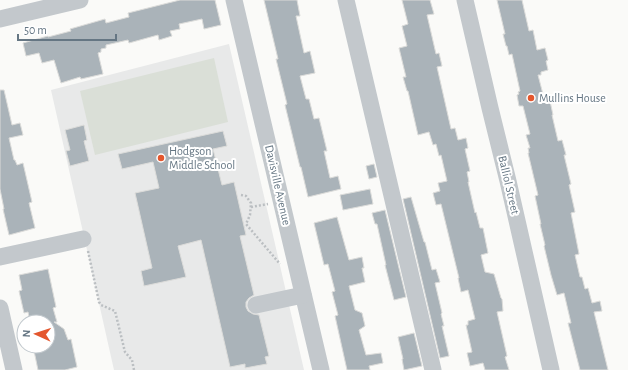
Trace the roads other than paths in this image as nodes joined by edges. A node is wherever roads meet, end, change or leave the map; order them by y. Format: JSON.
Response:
{"nodes":[{"id":1,"x":80,"y":0,"type":"edge"},
{"id":2,"x":234,"y":0,"type":"edge"},
{"id":3,"x":346,"y":0,"type":"edge"},
{"id":4,"x":465,"y":0,"type":"edge"},
{"id":5,"x":0,"y":19,"type":"edge"},
{"id":6,"x":84,"y":244,"type":"road end"},
{"id":7,"x":0,"y":257,"type":"edge"},
{"id":8,"x":303,"y":295,"type":"junction"},
{"id":9,"x":256,"y":305,"type":"dead end"},
{"id":10,"x":0,"y":308,"type":"edge"},
{"id":11,"x":14,"y":370,"type":"edge"},
{"id":12,"x":321,"y":370,"type":"edge"},
{"id":13,"x":433,"y":370,"type":"edge"},
{"id":14,"x":551,"y":370,"type":"edge"}],
"edges":[{"from":1,"to":5,"type":"street"},
{"from":2,"to":8,"type":"street","name":"Davisville Avenue"},
{"from":3,"to":13,"type":"street"},
{"from":4,"to":14,"type":"street","name":"Balliol Street"},
{"from":6,"to":7,"type":"street"},
{"from":8,"to":9,"type":"street"},
{"from":8,"to":12,"type":"street","name":"Davisville Avenue"},
{"from":10,"to":11,"type":"street"}]}
